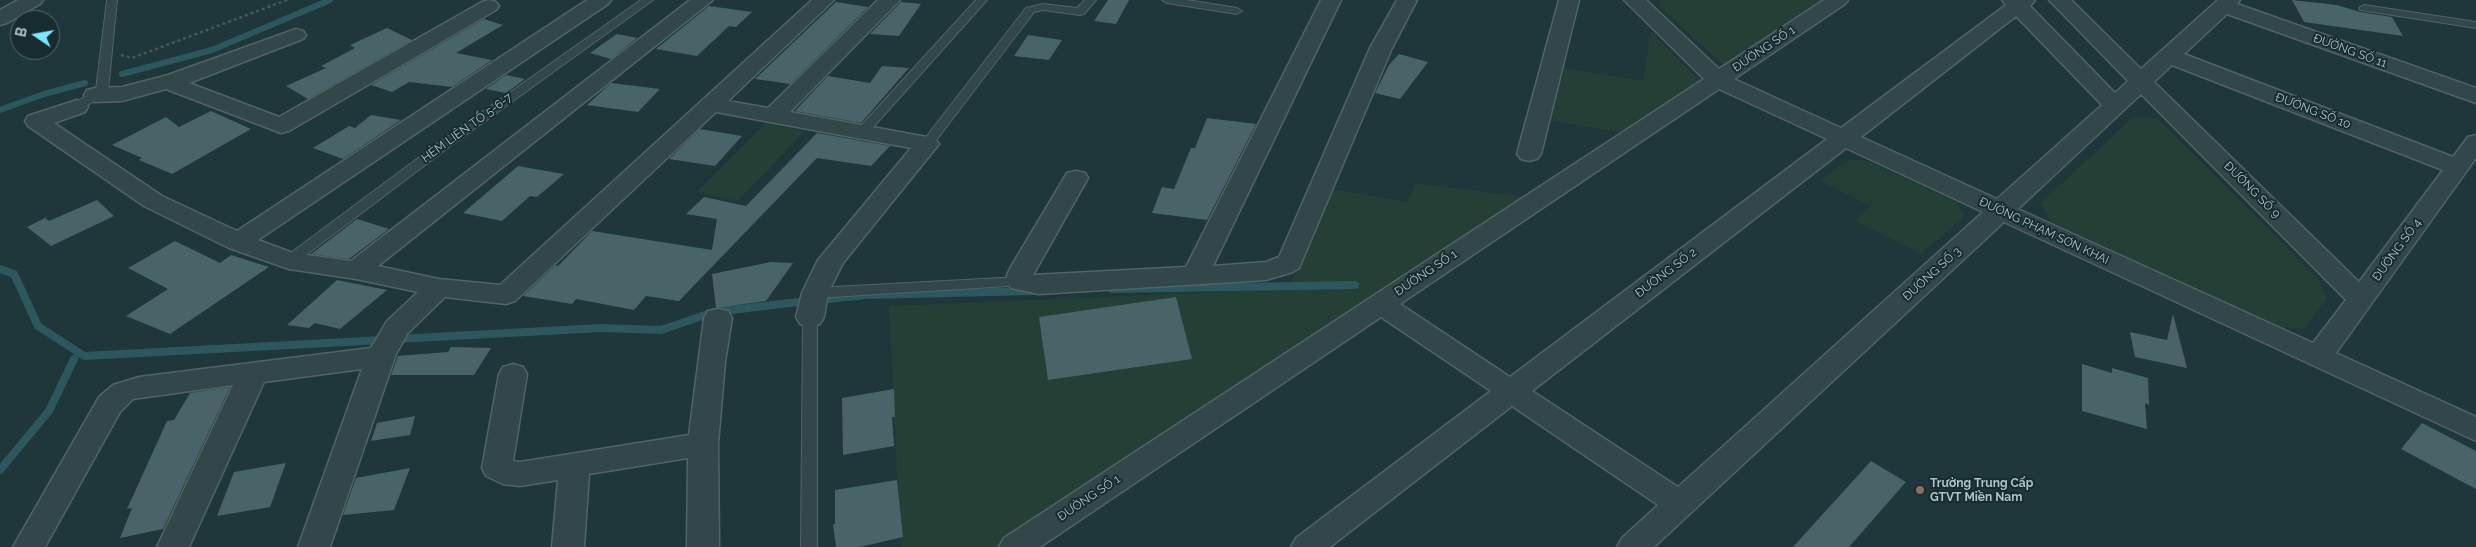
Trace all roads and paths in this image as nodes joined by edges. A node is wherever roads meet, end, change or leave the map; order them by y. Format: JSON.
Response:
{"nodes":[{"id":1,"x":33,"y":0,"type":"edge"},
{"id":2,"x":112,"y":0,"type":"edge"},
{"id":3,"x":287,"y":0,"type":"edge"},
{"id":4,"x":601,"y":0,"type":"edge"},
{"id":5,"x":648,"y":0,"type":"edge"},
{"id":6,"x":704,"y":0,"type":"edge"},
{"id":7,"x":824,"y":0,"type":"edge"},
{"id":8,"x":890,"y":0,"type":"edge"},
{"id":9,"x":982,"y":0,"type":"edge"},
{"id":10,"x":1091,"y":0,"type":"edge"},
{"id":11,"x":1168,"y":0,"type":"edge"},
{"id":12,"x":1331,"y":0,"type":"edge"},
{"id":13,"x":1407,"y":0,"type":"edge"},
{"id":14,"x":1569,"y":0,"type":"edge"},
{"id":15,"x":1634,"y":0,"type":"edge"},
{"id":16,"x":1838,"y":0,"type":"edge"},
{"id":17,"x":2059,"y":0,"type":"edge"},
{"id":18,"x":2018,"y":2,"type":"edge"},
{"id":19,"x":1208,"y":3,"type":"edge"},
{"id":20,"x":2226,"y":3,"type":"edge"},
{"id":21,"x":489,"y":6,"type":"dead end"},
{"id":22,"x":2364,"y":8,"type":"dead end"},
{"id":23,"x":1237,"y":11,"type":"dead end"},
{"id":24,"x":0,"y":19,"type":"edge"},
{"id":25,"x":2476,"y":24,"type":"edge"},
{"id":26,"x":296,"y":35,"type":"dead end"},
{"id":27,"x":118,"y":55,"type":"dead end"},
{"id":28,"x":2169,"y":56,"type":"junction"},
{"id":29,"x":176,"y":80,"type":"junction"},
{"id":30,"x":1718,"y":80,"type":"junction"},
{"id":31,"x":2142,"y":81,"type":"junction"},
{"id":32,"x":2476,"y":96,"type":"edge"},
{"id":33,"x":86,"y":101,"type":"junction"},
{"id":34,"x":713,"y":104,"type":"junction"},
{"id":35,"x":2115,"y":106,"type":"junction"},
{"id":36,"x":774,"y":115,"type":"junction"},
{"id":37,"x":863,"y":131,"type":"junction"},
{"id":38,"x":1842,"y":139,"type":"junction"},
{"id":39,"x":2476,"y":142,"type":"edge"},
{"id":40,"x":927,"y":144,"type":"junction"},
{"id":41,"x":1529,"y":154,"type":"dead end"},
{"id":42,"x":2458,"y":167,"type":"junction"},
{"id":43,"x":1076,"y":178,"type":"dead end"},
{"id":44,"x":2001,"y":212,"type":"junction"},
{"id":45,"x":238,"y":242,"type":"junction"},
{"id":46,"x":289,"y":261,"type":"junction"},
{"id":47,"x":356,"y":270,"type":"junction"},
{"id":48,"x":1196,"y":275,"type":"junction"},
{"id":49,"x":1020,"y":282,"type":"junction"},
{"id":50,"x":439,"y":288,"type":"junction"},
{"id":51,"x":2361,"y":299,"type":"junction"},
{"id":52,"x":1381,"y":304,"type":"junction"},
{"id":53,"x":812,"y":305,"type":"junction"},
{"id":54,"x":718,"y":318,"type":"dead end"},
{"id":55,"x":385,"y":349,"type":"junction"},
{"id":56,"x":2318,"y":357,"type":"junction"},
{"id":57,"x":253,"y":374,"type":"junction"},
{"id":58,"x":513,"y":374,"type":"dead end"},
{"id":59,"x":1512,"y":391,"type":"junction"},
{"id":60,"x":2476,"y":430,"type":"edge"},
{"id":61,"x":703,"y":444,"type":"junction"},
{"id":62,"x":574,"y":465,"type":"junction"},
{"id":63,"x":1680,"y":504,"type":"junction"},
{"id":64,"x":29,"y":547,"type":"edge"},
{"id":65,"x":173,"y":547,"type":"edge"},
{"id":66,"x":314,"y":547,"type":"edge"},
{"id":67,"x":568,"y":547,"type":"edge"},
{"id":68,"x":703,"y":547,"type":"edge"},
{"id":69,"x":808,"y":547,"type":"edge"},
{"id":70,"x":1015,"y":547,"type":"edge"},
{"id":71,"x":1307,"y":547,"type":"edge"},
{"id":72,"x":1632,"y":547,"type":"edge"}],
"edges":[{"from":1,"to":24,"type":"street"},
{"from":2,"to":33,"type":"lane"},
{"from":3,"to":27,"type":"path"},
{"from":4,"to":45,"type":"street"},
{"from":5,"to":46,"type":"lane","name":"HẺM LIÊN TỔ 5-6-7"},
{"from":6,"to":47,"type":"street"},
{"from":7,"to":34,"type":"street"},
{"from":8,"to":36,"type":"street"},
{"from":9,"to":37,"type":"lane"},
{"from":10,"to":40,"type":"lane"},
{"from":11,"to":19,"type":"lane"},
{"from":12,"to":48,"type":"street"},
{"from":13,"to":48,"type":"street"},
{"from":14,"to":41,"type":"street"},
{"from":15,"to":30,"type":"street","name":"ĐƯỜNG PHẠM SƠN KHAI"},
{"from":16,"to":30,"type":"street","name":"ĐƯỜNG SỐ 1"},
{"from":17,"to":31,"type":"street","name":"ĐƯỜNG SỐ 9"},
{"from":18,"to":35,"type":"street"},
{"from":18,"to":38,"type":"street","name":"ĐƯỜNG SỐ 2"},
{"from":19,"to":23,"type":"lane"},
{"from":20,"to":28,"type":"street","name":"ĐƯỜNG SỐ 3"},
{"from":20,"to":32,"type":"street","name":"ĐƯỜNG SỐ 11"},
{"from":21,"to":29,"type":"street"},
{"from":22,"to":25,"type":"lane"},
{"from":26,"to":29,"type":"street"},
{"from":28,"to":31,"type":"street","name":"ĐƯỜNG SỐ 3"},
{"from":28,"to":42,"type":"street","name":"ĐƯỜNG SỐ 10"},
{"from":29,"to":33,"type":"street"},
{"from":30,"to":38,"type":"street","name":"ĐƯỜNG PHẠM SƠN KHAI"},
{"from":30,"to":52,"type":"street","name":"ĐƯỜNG SỐ 1"},
{"from":31,"to":35,"type":"street","name":"ĐƯỜNG SỐ 3"},
{"from":31,"to":51,"type":"street","name":"ĐƯỜNG SỐ 9"},
{"from":33,"to":45,"type":"street"},
{"from":34,"to":36,"type":"street"},
{"from":34,"to":50,"type":"street"},
{"from":35,"to":44,"type":"street","name":"ĐƯỜNG SỐ 3"},
{"from":36,"to":37,"type":"street"},
{"from":37,"to":40,"type":"street"},
{"from":38,"to":44,"type":"street","name":"ĐƯỜNG PHẠM SƠN KHAI"},
{"from":38,"to":59,"type":"street","name":"ĐƯỜNG SỐ 2"},
{"from":39,"to":42,"type":"street","name":"ĐƯỜNG SỐ 4"},
{"from":40,"to":53,"type":"street"},
{"from":42,"to":51,"type":"street","name":"ĐƯỜNG SỐ 4"},
{"from":43,"to":49,"type":"street"},
{"from":44,"to":56,"type":"street","name":"ĐƯỜNG PHẠM SƠN KHAI"},
{"from":44,"to":63,"type":"street","name":"ĐƯỜNG SỐ 3"},
{"from":45,"to":46,"type":"street"},
{"from":46,"to":47,"type":"street"},
{"from":47,"to":50,"type":"street"},
{"from":48,"to":49,"type":"street"},
{"from":49,"to":53,"type":"lane"},
{"from":50,"to":55,"type":"street"},
{"from":51,"to":56,"type":"street","name":"ĐƯỜNG SỐ 4"},
{"from":52,"to":59,"type":"street"},
{"from":52,"to":70,"type":"street","name":"ĐƯỜNG SỐ 1"},
{"from":53,"to":69,"type":"lane"},
{"from":54,"to":61,"type":"street"},
{"from":55,"to":57,"type":"street"},
{"from":55,"to":66,"type":"street"},
{"from":56,"to":60,"type":"street","name":"ĐƯỜNG PHẠM SƠN KHAI"},
{"from":57,"to":64,"type":"street"},
{"from":57,"to":65,"type":"street"},
{"from":58,"to":62,"type":"street"},
{"from":59,"to":63,"type":"street"},
{"from":59,"to":71,"type":"street","name":"ĐƯỜNG SỐ 2"},
{"from":61,"to":62,"type":"street"},
{"from":61,"to":68,"type":"street"},
{"from":62,"to":67,"type":"street"},
{"from":63,"to":72,"type":"street","name":"ĐƯỜNG SỐ 3"}]}
